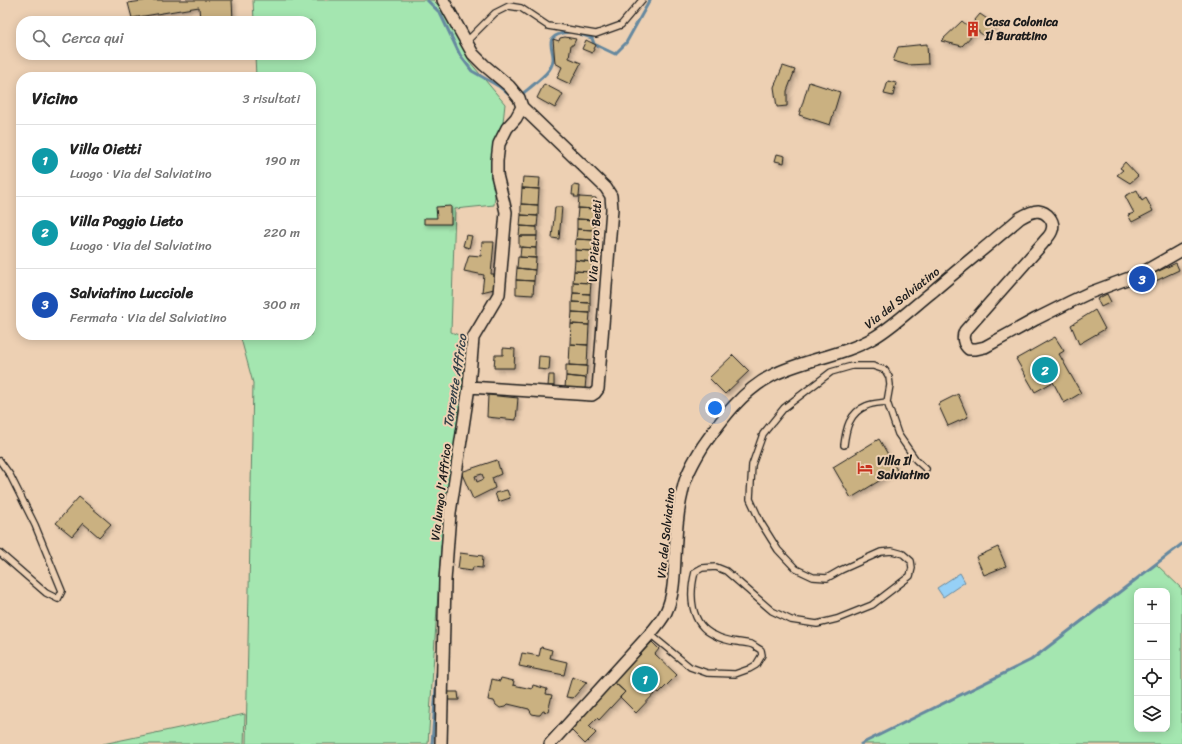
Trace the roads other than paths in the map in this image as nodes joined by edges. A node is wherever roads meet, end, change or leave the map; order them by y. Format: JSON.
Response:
{"nodes":[{"id":1,"x":443,"y":0,"type":"edge"},
{"id":2,"x":642,"y":0,"type":"edge"},
{"id":3,"x":466,"y":42,"type":"junction"},
{"id":4,"x":522,"y":107,"type":"junction"},
{"id":5,"x":1182,"y":250,"type":"edge"},
{"id":6,"x":469,"y":387,"type":"junction"},
{"id":7,"x":887,"y":402,"type":"junction"},
{"id":8,"x":844,"y":445,"type":"dead end"},
{"id":9,"x":0,"y":461,"type":"edge"},
{"id":10,"x":926,"y":469,"type":"dead end"},
{"id":11,"x":0,"y":553,"type":"edge"},
{"id":12,"x":650,"y":634,"type":"junction"},
{"id":13,"x":441,"y":744,"type":"edge"},
{"id":14,"x":550,"y":744,"type":"edge"}],
"edges":[{"from":1,"to":3,"type":"street"},
{"from":2,"to":3,"type":"lane"},
{"from":3,"to":4,"type":"street"},
{"from":4,"to":6,"type":"street","name":"Via lungo l'Affrico"},
{"from":4,"to":6,"type":"street","name":"Via Pietro Betti"},
{"from":5,"to":12,"type":"street","name":"Via del Salviatino"},
{"from":6,"to":13,"type":"street","name":"Via lungo l'Affrico"},
{"from":7,"to":8,"type":"lane"},
{"from":7,"to":10,"type":"lane"},
{"from":7,"to":12,"type":"lane"},
{"from":9,"to":11,"type":"lane"},
{"from":12,"to":14,"type":"street","name":"Via del Salviatino"}]}
